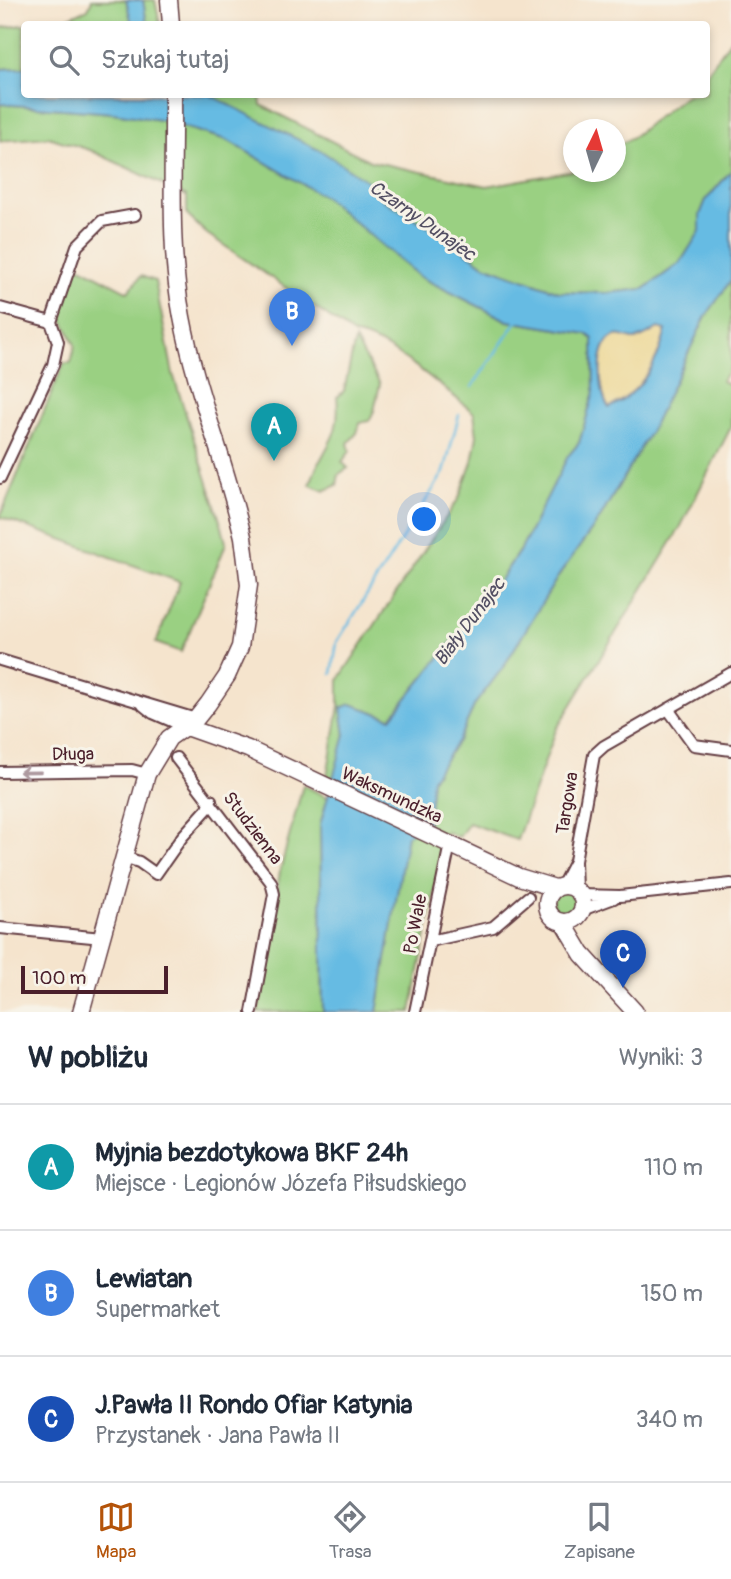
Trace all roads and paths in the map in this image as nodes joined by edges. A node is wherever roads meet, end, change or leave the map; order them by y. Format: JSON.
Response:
{"nodes":[{"id":1,"x":173,"y":98,"type":"edge"},
{"id":2,"x":135,"y":215,"type":"dead end"},
{"id":3,"x":0,"y":308,"type":"edge"},
{"id":4,"x":51,"y":322,"type":"junction"},
{"id":5,"x":0,"y":478,"type":"edge"},
{"id":6,"x":0,"y":660,"type":"edge"},
{"id":7,"x":731,"y":673,"type":"edge"},
{"id":8,"x":668,"y":709,"type":"junction"},
{"id":9,"x":191,"y":725,"type":"junction"},
{"id":10,"x":731,"y":750,"type":"edge"},
{"id":11,"x":176,"y":758,"type":"dead end"},
{"id":12,"x":0,"y":772,"type":"edge"},
{"id":13,"x":146,"y":774,"type":"junction"},
{"id":14,"x":211,"y":800,"type":"junction"},
{"id":15,"x":450,"y":844,"type":"junction"},
{"id":16,"x":124,"y":857,"type":"junction"},
{"id":17,"x":731,"y":884,"type":"edge"},
{"id":18,"x":528,"y":897,"type":"dead end"},
{"id":19,"x":568,"y":901,"type":"junction"},
{"id":20,"x":0,"y":928,"type":"edge"},
{"id":21,"x":102,"y":939,"type":"junction"},
{"id":22,"x":430,"y":941,"type":"junction"},
{"id":23,"x":416,"y":1007,"type":"edge"},
{"id":24,"x":81,"y":1012,"type":"edge"},
{"id":25,"x":252,"y":1012,"type":"edge"},
{"id":26,"x":635,"y":1012,"type":"edge"}],
"edges":[{"from":1,"to":9,"type":"street"},
{"from":2,"to":4,"type":"street"},
{"from":3,"to":4,"type":"street"},
{"from":4,"to":5,"type":"street"},
{"from":6,"to":9,"type":"street","name":"Waksmundzka"},
{"from":7,"to":8,"type":"street","name":"Targowa"},
{"from":8,"to":10,"type":"street"},
{"from":8,"to":19,"type":"street","name":"Targowa"},
{"from":9,"to":13,"type":"street"},
{"from":9,"to":15,"type":"street","name":"Waksmundzka"},
{"from":11,"to":14,"type":"street","name":"Studzienna"},
{"from":13,"to":12,"type":"street","name":"Długa","one_way":true},
{"from":13,"to":16,"type":"street"},
{"from":14,"to":16,"type":"street"},
{"from":14,"to":25,"type":"street","name":"Studzienna"},
{"from":15,"to":19,"type":"street","name":"Waksmundzka"},
{"from":15,"to":22,"type":"street","name":"Po Wale"},
{"from":16,"to":21,"type":"street"},
{"from":17,"to":19,"type":"street"},
{"from":18,"to":22,"type":"street"},
{"from":19,"to":26,"type":"street","name":"Waksmundzka"},
{"from":20,"to":21,"type":"street"},
{"from":21,"to":24,"type":"street"},
{"from":22,"to":23,"type":"street","name":"Po Wale"}]}
